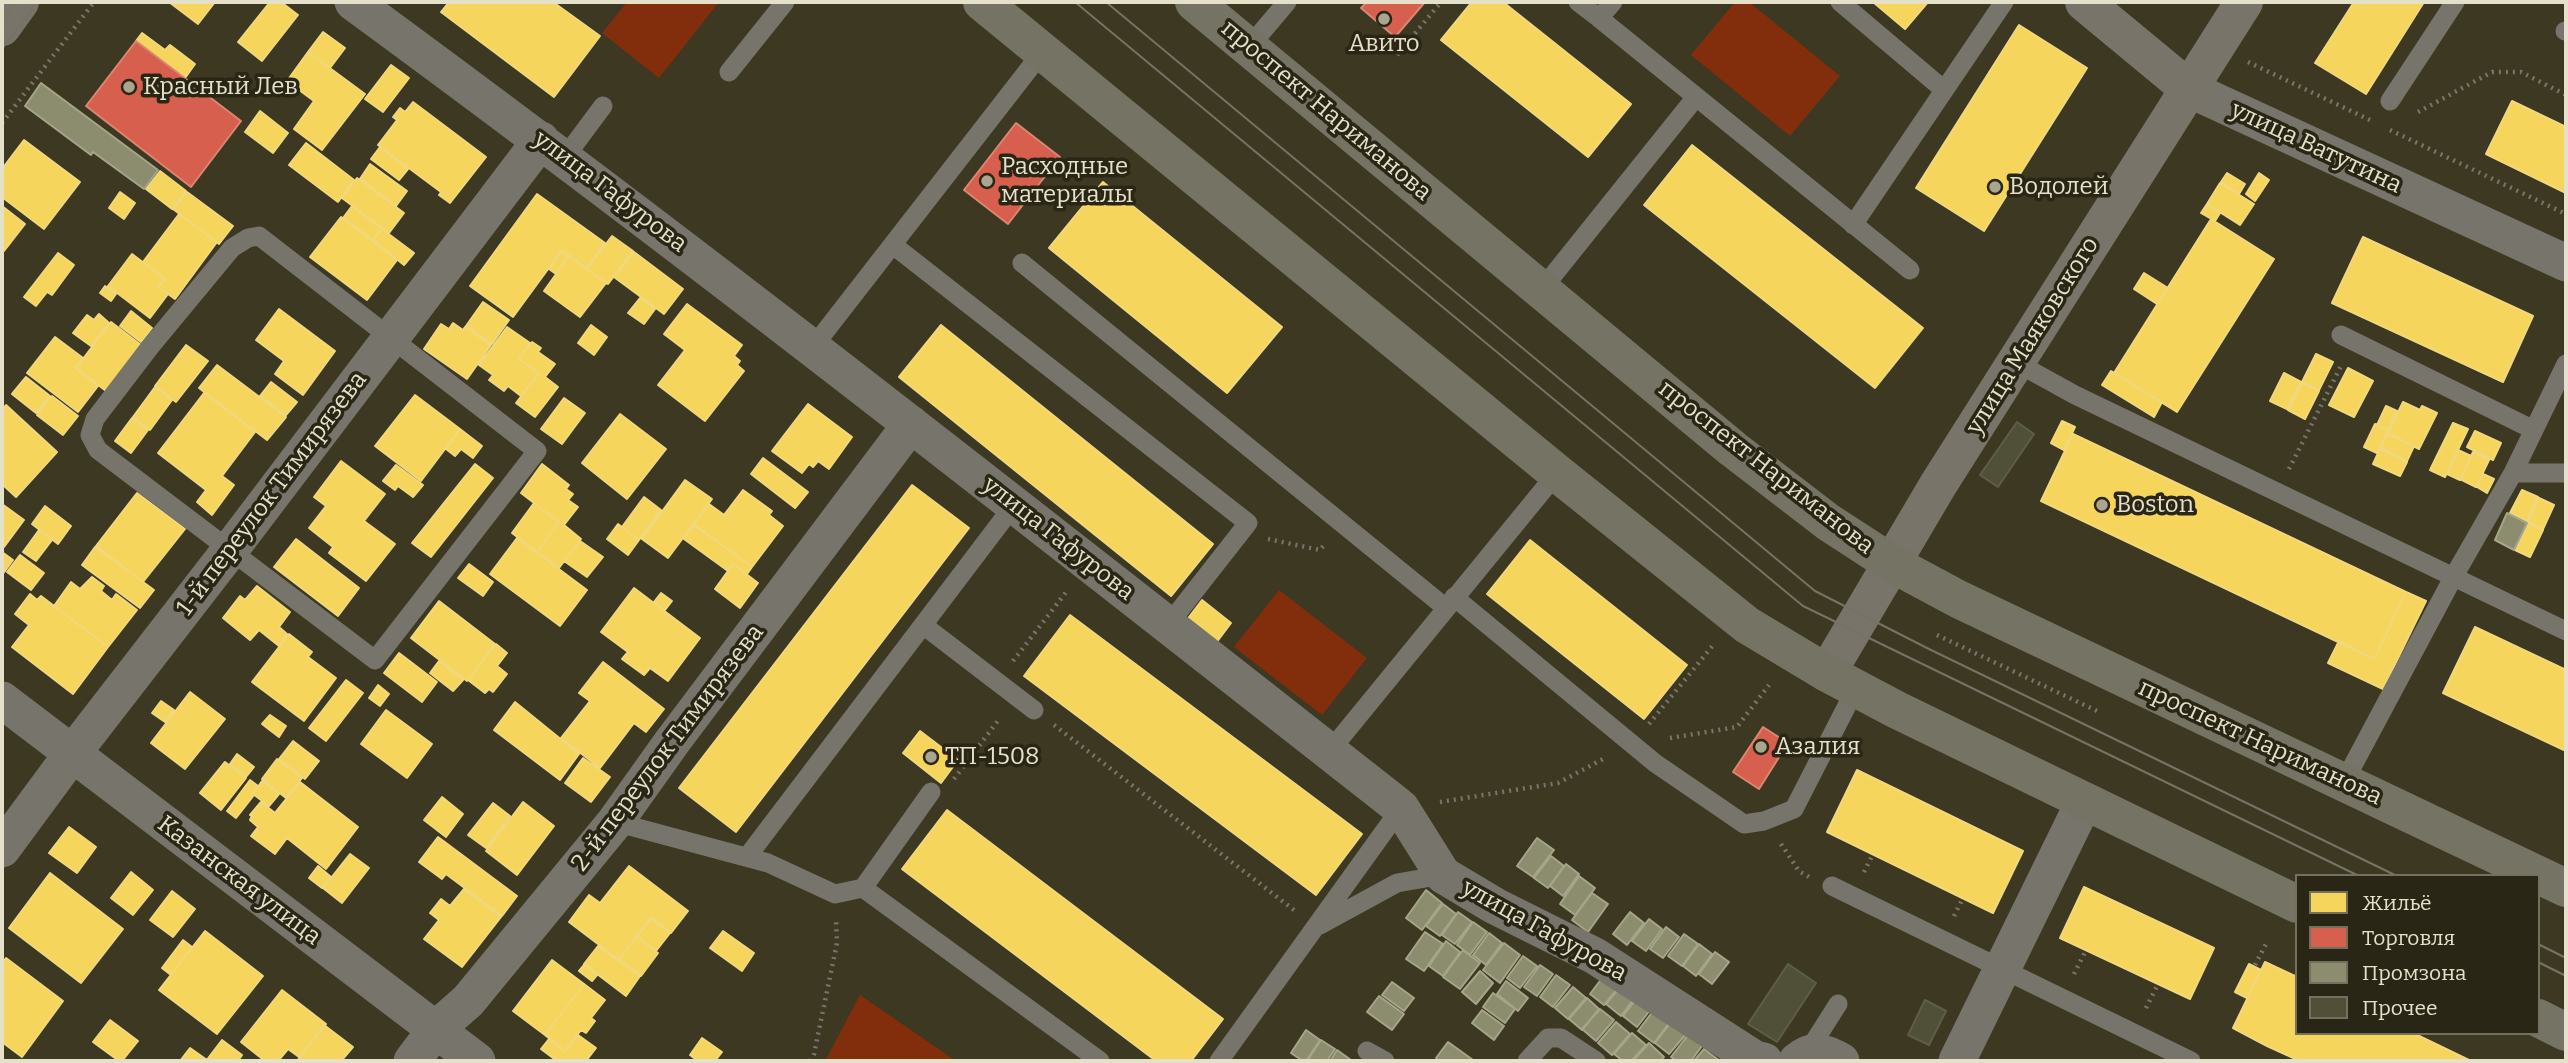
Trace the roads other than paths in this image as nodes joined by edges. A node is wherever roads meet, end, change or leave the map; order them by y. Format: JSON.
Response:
{"nodes":[{"id":1,"x":20,"y":2,"type":"edge"},
{"id":2,"x":353,"y":2,"type":"edge"},
{"id":3,"x":785,"y":2,"type":"edge"},
{"id":4,"x":982,"y":2,"type":"edge"},
{"id":5,"x":1194,"y":2,"type":"edge"},
{"id":6,"x":1287,"y":2,"type":"edge"},
{"id":7,"x":1578,"y":2,"type":"edge"},
{"id":8,"x":1613,"y":2,"type":"edge"},
{"id":9,"x":1840,"y":2,"type":"edge"},
{"id":10,"x":2004,"y":2,"type":"edge"},
{"id":11,"x":2084,"y":2,"type":"edge"},
{"id":12,"x":2244,"y":2,"type":"edge"},
{"id":13,"x":2455,"y":2,"type":"edge"},
{"id":14,"x":1599,"y":18,"type":"junction"},
{"id":15,"x":2,"y":27,"type":"edge"},
{"id":16,"x":1249,"y":47,"type":"junction"},
{"id":17,"x":1043,"y":51,"type":"junction"},
{"id":18,"x":729,"y":72,"type":"dead end"},
{"id":19,"x":1943,"y":89,"type":"junction"},
{"id":20,"x":2189,"y":89,"type":"junction"},
{"id":21,"x":1696,"y":97,"type":"junction"},
{"id":22,"x":2389,"y":101,"type":"dead end"},
{"id":23,"x":603,"y":106,"type":"dead end"},
{"id":24,"x":553,"y":148,"type":"junction"},
{"id":25,"x":1853,"y":225,"type":"junction"},
{"id":26,"x":893,"y":245,"type":"junction"},
{"id":27,"x":1023,"y":263,"type":"dead end"},
{"id":28,"x":2566,"y":263,"type":"edge"},
{"id":29,"x":1910,"y":270,"type":"dead end"},
{"id":30,"x":1542,"y":289,"type":"junction"},
{"id":31,"x":392,"y":337,"type":"junction"},
{"id":32,"x":2347,"y":339,"type":"road end"},
{"id":33,"x":813,"y":347,"type":"junction"},
{"id":34,"x":2017,"y":363,"type":"junction"},
{"id":35,"x":2566,"y":364,"type":"edge"},
{"id":36,"x":911,"y":424,"type":"junction"},
{"id":37,"x":2534,"y":430,"type":"junction"},
{"id":38,"x":1556,"y":473,"type":"junction"},
{"id":39,"x":2513,"y":473,"type":"junction"},
{"id":40,"x":2566,"y":473,"type":"edge"},
{"id":41,"x":1014,"y":505,"type":"junction"},
{"id":42,"x":230,"y":550,"type":"junction"},
{"id":43,"x":1891,"y":563,"type":"junction"},
{"id":44,"x":2454,"y":576,"type":"junction"},
{"id":45,"x":1450,"y":602,"type":"junction"},
{"id":46,"x":923,"y":625,"type":"junction"},
{"id":47,"x":1168,"y":625,"type":"junction"},
{"id":48,"x":2566,"y":631,"type":"edge"},
{"id":49,"x":1841,"y":681,"type":"junction"},
{"id":50,"x":2,"y":701,"type":"edge"},
{"id":51,"x":1034,"y":710,"type":"road end"},
{"id":52,"x":1329,"y":752,"type":"junction"},
{"id":53,"x":72,"y":754,"type":"junction"},
{"id":54,"x":2344,"y":782,"type":"junction"},
{"id":55,"x":931,"y":792,"type":"road end"},
{"id":56,"x":2084,"y":802,"type":"junction"},
{"id":57,"x":1401,"y":808,"type":"junction"},
{"id":58,"x":615,"y":822,"type":"junction"},
{"id":59,"x":2,"y":849,"type":"edge"},
{"id":60,"x":747,"y":857,"type":"junction"},
{"id":61,"x":2537,"y":874,"type":"edge"},
{"id":62,"x":1443,"y":875,"type":"junction"},
{"id":63,"x":2540,"y":876,"type":"edge"},
{"id":64,"x":1832,"y":886,"type":"road end"},
{"id":65,"x":863,"y":888,"type":"junction"},
{"id":66,"x":2566,"y":888,"type":"edge"},
{"id":67,"x":2295,"y":903,"type":"edge"},
{"id":68,"x":1316,"y":927,"type":"junction"},
{"id":69,"x":2003,"y":969,"type":"junction"},
{"id":70,"x":1838,"y":1004,"type":"dead end"},
{"id":71,"x":2540,"y":1019,"type":"edge"},
{"id":72,"x":436,"y":1030,"type":"junction"},
{"id":73,"x":2566,"y":1032,"type":"edge"},
{"id":74,"x":1367,"y":1051,"type":"dead end"},
{"id":75,"x":1815,"y":1058,"type":"edge"},
{"id":76,"x":412,"y":1061,"type":"edge"},
{"id":77,"x":477,"y":1061,"type":"edge"},
{"id":78,"x":1100,"y":1061,"type":"edge"},
{"id":79,"x":1219,"y":1061,"type":"edge"},
{"id":80,"x":1385,"y":1061,"type":"edge"},
{"id":81,"x":1527,"y":1061,"type":"edge"},
{"id":82,"x":1596,"y":1061,"type":"edge"},
{"id":83,"x":1764,"y":1061,"type":"edge"},
{"id":84,"x":1957,"y":1061,"type":"edge"},
{"id":85,"x":2191,"y":1061,"type":"edge"}],
"edges":[{"from":1,"to":15,"type":"street"},
{"from":2,"to":24,"type":"street","name":"улица Гафурова"},
{"from":3,"to":18,"type":"lane"},
{"from":4,"to":17,"type":"main road"},
{"from":5,"to":16,"type":"main road","name":"проспект Нариманова"},
{"from":6,"to":16,"type":"lane"},
{"from":7,"to":14,"type":"lane"},
{"from":8,"to":14,"type":"lane"},
{"from":9,"to":19,"type":"lane"},
{"from":10,"to":19,"type":"lane"},
{"from":11,"to":20,"type":"street","name":"улица Ватутина"},
{"from":12,"to":20,"type":"street","name":"улица Маяковского"},
{"from":13,"to":22,"type":"lane"},
{"from":14,"to":21,"type":"lane"},
{"from":16,"to":30,"type":"main road","name":"проспект Нариманова"},
{"from":17,"to":26,"type":"lane"},
{"from":17,"to":38,"type":"main road"},
{"from":19,"to":25,"type":"lane"},
{"from":20,"to":28,"type":"street","name":"улица Ватутина"},
{"from":20,"to":34,"type":"street","name":"улица Маяковского"},
{"from":21,"to":25,"type":"lane"},
{"from":21,"to":30,"type":"lane"},
{"from":23,"to":24,"type":"lane"},
{"from":24,"to":31,"type":"street","name":"1-й переулок Тимирязева"},
{"from":24,"to":33,"type":"street","name":"улица Гафурова"},
{"from":25,"to":29,"type":"lane"},
{"from":26,"to":33,"type":"lane"},
{"from":26,"to":47,"type":"lane"},
{"from":27,"to":45,"type":"lane"},
{"from":30,"to":43,"type":"main road","name":"проспект Нариманова"},
{"from":31,"to":42,"type":"street","name":"1-й переулок Тимирязева"},
{"from":31,"to":42,"type":"lane"},
{"from":31,"to":42,"type":"lane"},
{"from":32,"to":37,"type":"lane"},
{"from":33,"to":36,"type":"street","name":"улица Гафурова"},
{"from":34,"to":43,"type":"street","name":"улица Маяковского"},
{"from":34,"to":44,"type":"lane"},
{"from":35,"to":37,"type":"lane"},
{"from":36,"to":41,"type":"street","name":"улица Гафурова"},
{"from":36,"to":58,"type":"street","name":"2-й переулок Тимирязева"},
{"from":37,"to":39,"type":"lane"},
{"from":38,"to":45,"type":"lane"},
{"from":38,"to":49,"type":"main road"},
{"from":39,"to":40,"type":"lane"},
{"from":39,"to":44,"type":"lane"},
{"from":41,"to":46,"type":"lane"},
{"from":41,"to":47,"type":"street","name":"улица Гафурова"},
{"from":42,"to":53,"type":"street","name":"1-й переулок Тимирязева"},
{"from":43,"to":49,"type":"street","name":"улица Маяковского"},
{"from":43,"to":54,"type":"main road","name":"проспект Нариманова"},
{"from":44,"to":48,"type":"lane"},
{"from":44,"to":54,"type":"lane"},
{"from":45,"to":49,"type":"lane"},
{"from":45,"to":52,"type":"lane"},
{"from":46,"to":51,"type":"lane"},
{"from":46,"to":60,"type":"lane"},
{"from":47,"to":52,"type":"street","name":"улица Гафурова"},
{"from":49,"to":56,"type":"main road"},
{"from":50,"to":53,"type":"street","name":"Казанская улица"},
{"from":52,"to":57,"type":"street","name":"улица Гафурова"},
{"from":53,"to":59,"type":"street","name":"1-й переулок Тимирязева"},
{"from":53,"to":72,"type":"street","name":"Казанская улица"},
{"from":54,"to":61,"type":"main road","name":"проспект Нариманова"},
{"from":55,"to":65,"type":"lane"},
{"from":56,"to":67,"type":"main road"},
{"from":56,"to":69,"type":"street"},
{"from":57,"to":62,"type":"street","name":"улица Гафурова"},
{"from":57,"to":68,"type":"lane"},
{"from":58,"to":60,"type":"lane"},
{"from":58,"to":72,"type":"street","name":"2-й переулок Тимирязева"},
{"from":60,"to":65,"type":"lane"},
{"from":62,"to":68,"type":"lane"},
{"from":62,"to":83,"type":"street","name":"улица Гафурова"},
{"from":63,"to":66,"type":"main road","name":"проспект Нариманова"},
{"from":64,"to":69,"type":"lane"},
{"from":65,"to":78,"type":"lane"},
{"from":68,"to":79,"type":"lane"},
{"from":69,"to":84,"type":"street"},
{"from":69,"to":85,"type":"lane"},
{"from":70,"to":75,"type":"lane"},
{"from":71,"to":73,"type":"main road"},
{"from":72,"to":76,"type":"street","name":"2-й переулок Тимирязева"},
{"from":72,"to":77,"type":"street","name":"Казанская улица"},
{"from":74,"to":80,"type":"lane"},
{"from":81,"to":82,"type":"lane"}]}
